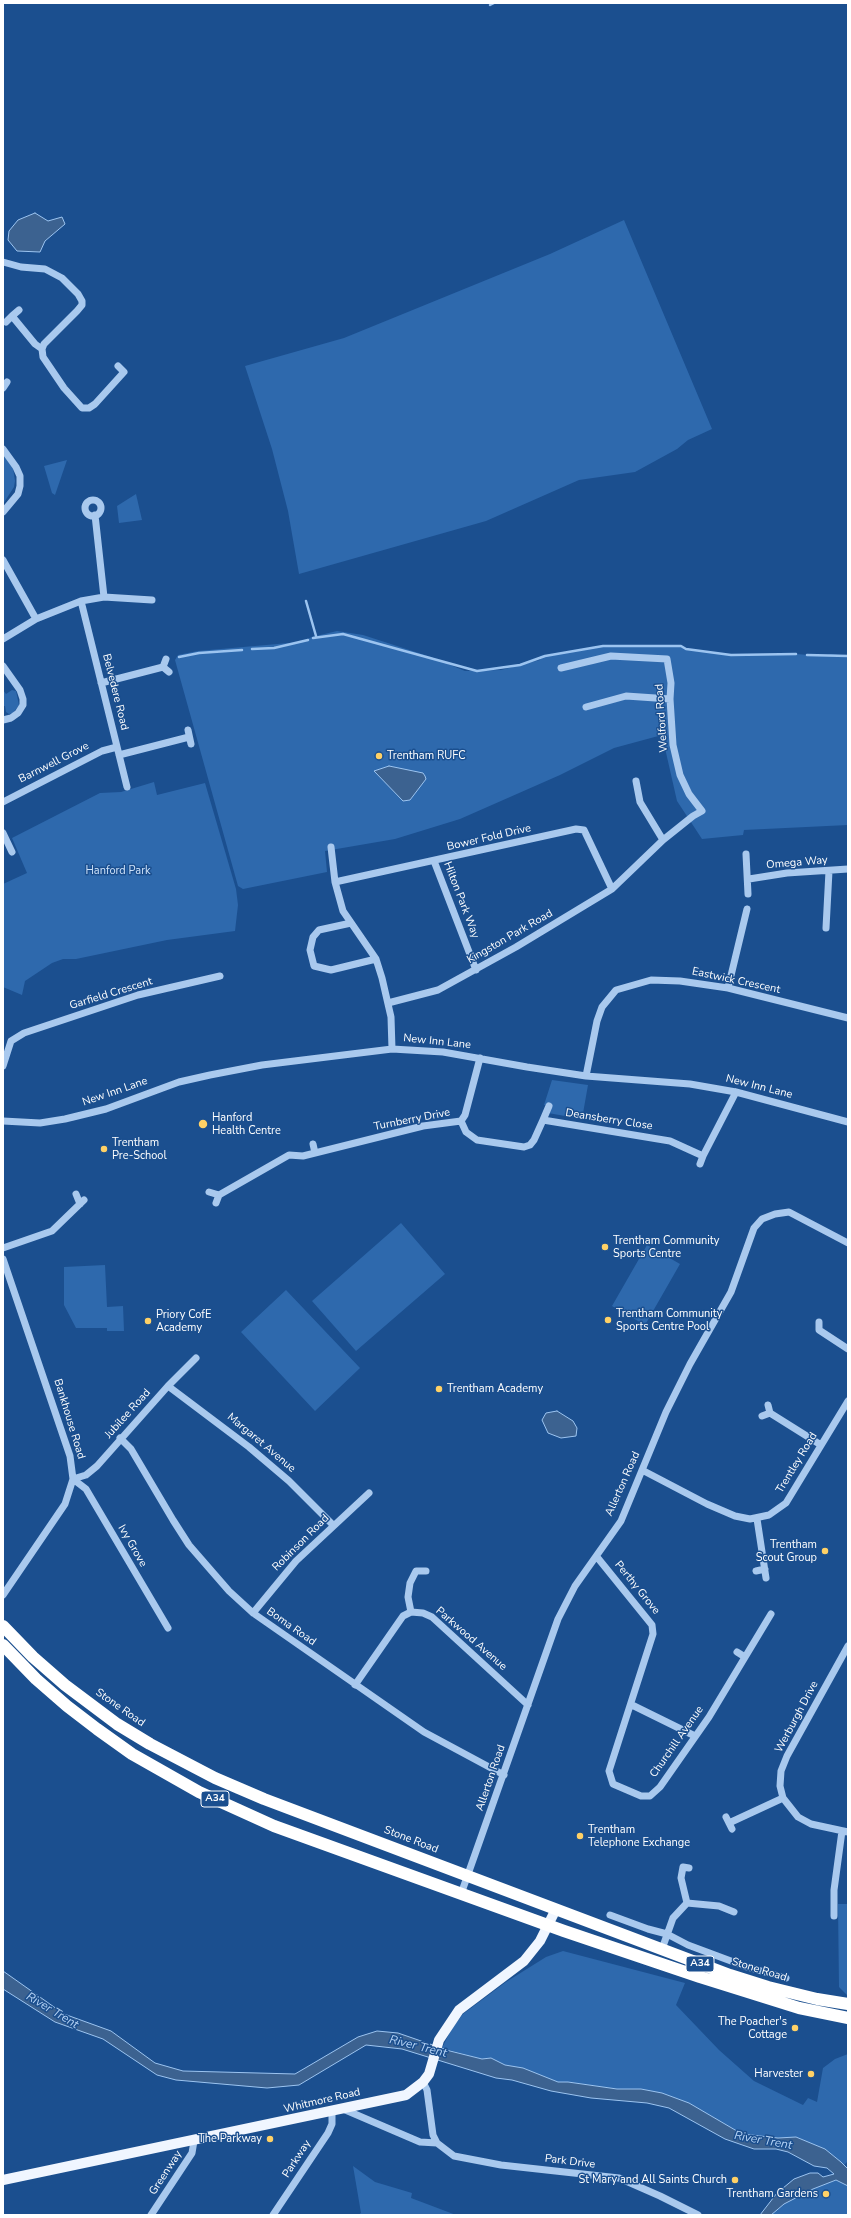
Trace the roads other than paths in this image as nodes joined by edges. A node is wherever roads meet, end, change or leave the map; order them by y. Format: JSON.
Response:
{"nodes":[{"id":1,"x":3,"y":262,"type":"edge"},
{"id":2,"x":19,"y":310,"type":"dead end"},
{"id":3,"x":12,"y":316,"type":"junction"},
{"id":4,"x":6,"y":322,"type":"dead end"},
{"id":5,"x":42,"y":349,"type":"junction"},
{"id":6,"x":118,"y":366,"type":"dead end"},
{"id":7,"x":124,"y":372,"type":"junction"},
{"id":8,"x":130,"y":378,"type":"dead end"},
{"id":9,"x":3,"y":449,"type":"edge"},
{"id":10,"x":3,"y":512,"type":"edge"},
{"id":11,"x":95,"y":515,"type":"dead end"},
{"id":12,"x":3,"y":560,"type":"edge"},
{"id":13,"x":104,"y":597,"type":"junction"},
{"id":14,"x":152,"y":600,"type":"dead end"},
{"id":15,"x":81,"y":602,"type":"junction"},
{"id":16,"x":36,"y":619,"type":"junction"},
{"id":17,"x":3,"y":639,"type":"edge"},
{"id":18,"x":166,"y":660,"type":"dead end"},
{"id":19,"x":3,"y":666,"type":"edge"},
{"id":20,"x":561,"y":668,"type":"dead end"},
{"id":21,"x":101,"y":683,"type":"junction"},
{"id":22,"x":670,"y":699,"type":"junction"},
{"id":23,"x":586,"y":707,"type":"dead end"},
{"id":24,"x":3,"y":720,"type":"edge"},
{"id":25,"x":189,"y":737,"type":"dead end"},
{"id":26,"x":117,"y":747,"type":"junction"},
{"id":27,"x":119,"y":755,"type":"junction"},
{"id":28,"x":636,"y":781,"type":"dead end"},
{"id":29,"x":128,"y":787,"type":"dead end"},
{"id":30,"x":3,"y":802,"type":"edge"},
{"id":31,"x":3,"y":833,"type":"edge"},
{"id":32,"x":663,"y":840,"type":"junction"},
{"id":33,"x":331,"y":847,"type":"dead end"},
{"id":34,"x":12,"y":852,"type":"dead end"},
{"id":35,"x":746,"y":854,"type":"dead end"},
{"id":36,"x":434,"y":861,"type":"junction"},
{"id":37,"x":848,"y":869,"type":"edge"},
{"id":38,"x":829,"y":871,"type":"junction"},
{"id":39,"x":749,"y":879,"type":"junction"},
{"id":40,"x":334,"y":882,"type":"junction"},
{"id":41,"x":612,"y":889,"type":"junction"},
{"id":42,"x":748,"y":894,"type":"dead end"},
{"id":43,"x":747,"y":909,"type":"dead end"},
{"id":44,"x":827,"y":917,"type":"junction"},
{"id":45,"x":835,"y":917,"type":"dead end"},
{"id":46,"x":351,"y":923,"type":"junction"},
{"id":47,"x":826,"y":928,"type":"dead end"},
{"id":48,"x":376,"y":959,"type":"junction"},
{"id":49,"x":476,"y":970,"type":"junction"},
{"id":50,"x":220,"y":976,"type":"dead end"},
{"id":51,"x":728,"y":988,"type":"junction"},
{"id":52,"x":388,"y":1003,"type":"junction"},
{"id":53,"x":848,"y":1018,"type":"edge"},
{"id":54,"x":392,"y":1049,"type":"junction"},
{"id":55,"x":480,"y":1058,"type":"junction"},
{"id":56,"x":3,"y":1066,"type":"edge"},
{"id":57,"x":586,"y":1076,"type":"junction"},
{"id":58,"x":736,"y":1092,"type":"junction"},
{"id":59,"x":549,"y":1106,"type":"dead end"},
{"id":60,"x":543,"y":1120,"type":"junction"},
{"id":61,"x":3,"y":1121,"type":"edge"},
{"id":62,"x":461,"y":1121,"type":"junction"},
{"id":63,"x":848,"y":1122,"type":"edge"},
{"id":64,"x":313,"y":1144,"type":"dead end"},
{"id":65,"x":315,"y":1153,"type":"junction"},
{"id":66,"x":703,"y":1156,"type":"junction"},
{"id":67,"x":700,"y":1164,"type":"dead end"},
{"id":68,"x":209,"y":1192,"type":"dead end"},
{"id":69,"x":76,"y":1194,"type":"dead end"},
{"id":70,"x":219,"y":1195,"type":"junction"},
{"id":71,"x":216,"y":1203,"type":"dead end"},
{"id":72,"x":848,"y":1244,"type":"edge"},
{"id":73,"x":3,"y":1248,"type":"edge"},
{"id":74,"x":3,"y":1259,"type":"edge"},
{"id":75,"x":819,"y":1322,"type":"dead end"},
{"id":76,"x":848,"y":1348,"type":"edge"},
{"id":77,"x":196,"y":1358,"type":"dead end"},
{"id":78,"x":168,"y":1386,"type":"junction"},
{"id":79,"x":848,"y":1401,"type":"edge"},
{"id":80,"x":768,"y":1405,"type":"dead end"},
{"id":81,"x":770,"y":1413,"type":"junction"},
{"id":82,"x":762,"y":1416,"type":"dead end"},
{"id":83,"x":120,"y":1438,"type":"junction"},
{"id":84,"x":821,"y":1445,"type":"junction"},
{"id":85,"x":642,"y":1470,"type":"junction"},
{"id":86,"x":73,"y":1479,"type":"junction"},
{"id":87,"x":369,"y":1493,"type":"dead end"},
{"id":88,"x":757,"y":1519,"type":"junction"},
{"id":89,"x":333,"y":1526,"type":"junction"},
{"id":90,"x":596,"y":1557,"type":"junction"},
{"id":91,"x":765,"y":1569,"type":"junction"},
{"id":92,"x":426,"y":1571,"type":"dead end"},
{"id":93,"x":756,"y":1571,"type":"dead end"},
{"id":94,"x":766,"y":1578,"type":"dead end"},
{"id":95,"x":3,"y":1595,"type":"edge"},
{"id":96,"x":411,"y":1612,"type":"junction"},
{"id":97,"x":254,"y":1613,"type":"junction"},
{"id":98,"x":771,"y":1614,"type":"dead end"},
{"id":99,"x":3,"y":1626,"type":"edge"},
{"id":100,"x":168,"y":1628,"type":"dead end"},
{"id":101,"x":3,"y":1645,"type":"edge"},
{"id":102,"x":848,"y":1646,"type":"edge"},
{"id":103,"x":736,"y":1652,"type":"dead end"},
{"id":104,"x":745,"y":1657,"type":"junction"},
{"id":105,"x":355,"y":1685,"type":"junction"},
{"id":106,"x":528,"y":1705,"type":"junction"},
{"id":107,"x":632,"y":1705,"type":"junction"},
{"id":108,"x":695,"y":1736,"type":"junction"},
{"id":109,"x":504,"y":1775,"type":"junction"},
{"id":110,"x":783,"y":1798,"type":"junction"},
{"id":111,"x":729,"y":1823,"type":"dead end"},
{"id":112,"x":845,"y":1832,"type":"edge"},
{"id":113,"x":690,"y":1868,"type":"dead end"},
{"id":114,"x":468,"y":1876,"type":"junction"},
{"id":115,"x":461,"y":1894,"type":"junction"},
{"id":116,"x":687,"y":1903,"type":"junction"},
{"id":117,"x":556,"y":1909,"type":"junction"},
{"id":118,"x":734,"y":1912,"type":"dead end"},
{"id":119,"x":610,"y":1914,"type":"dead end"},
{"id":120,"x":834,"y":1916,"type":"dead end"},
{"id":121,"x":547,"y":1924,"type":"junction"},
{"id":122,"x":667,"y":1934,"type":"junction"},
{"id":123,"x":662,"y":1949,"type":"junction"},
{"id":124,"x":786,"y":1978,"type":"dead end"},
{"id":125,"x":848,"y":2004,"type":"edge"},
{"id":126,"x":848,"y":2018,"type":"edge"},
{"id":127,"x":423,"y":2082,"type":"junction"},
{"id":128,"x":343,"y":2109,"type":"junction"},
{"id":129,"x":332,"y":2112,"type":"junction"},
{"id":130,"x":194,"y":2141,"type":"junction"},
{"id":131,"x":437,"y":2143,"type":"junction"},
{"id":132,"x":3,"y":2180,"type":"edge"},
{"id":133,"x":151,"y":2215,"type":"edge"},
{"id":134,"x":273,"y":2215,"type":"edge"},
{"id":135,"x":698,"y":2215,"type":"edge"}],
"edges":[{"from":1,"to":5,"type":"street"},
{"from":2,"to":3,"type":"street"},
{"from":3,"to":4,"type":"street"},
{"from":3,"to":5,"type":"street"},
{"from":5,"to":7,"type":"street"},
{"from":6,"to":7,"type":"street"},
{"from":7,"to":8,"type":"street"},
{"from":9,"to":10,"type":"street"},
{"from":11,"to":13,"type":"street"},
{"from":12,"to":16,"type":"street"},
{"from":13,"to":14,"type":"street"},
{"from":13,"to":15,"type":"street"},
{"from":15,"to":16,"type":"street"},
{"from":15,"to":21,"type":"street","name":"Belvedere Road"},
{"from":16,"to":17,"type":"street"},
{"from":18,"to":21,"type":"street"},
{"from":19,"to":24,"type":"street"},
{"from":20,"to":22,"type":"street","name":"Welford Road"},
{"from":21,"to":26,"type":"street","name":"Belvedere Road"},
{"from":22,"to":23,"type":"street"},
{"from":22,"to":32,"type":"street","name":"Welford Road"},
{"from":25,"to":27,"type":"street"},
{"from":26,"to":27,"type":"street","name":"Belvedere Road"},
{"from":26,"to":30,"type":"street","name":"Barnwell Grove"},
{"from":27,"to":29,"type":"street","name":"Belvedere Road"},
{"from":28,"to":32,"type":"street"},
{"from":31,"to":34,"type":"street"},
{"from":32,"to":41,"type":"street","name":"Kingston Park Road"},
{"from":33,"to":40,"type":"street"},
{"from":35,"to":39,"type":"street"},
{"from":36,"to":40,"type":"street","name":"Bower Fold Drive"},
{"from":36,"to":41,"type":"street","name":"Bower Fold Drive"},
{"from":36,"to":49,"type":"street","name":"Hilton Park Way"},
{"from":37,"to":38,"type":"street","name":"Omega Way"},
{"from":38,"to":39,"type":"street","name":"Omega Way"},
{"from":38,"to":44,"type":"street"},
{"from":39,"to":42,"type":"street"},
{"from":40,"to":46,"type":"street"},
{"from":41,"to":49,"type":"street","name":"Kingston Park Road"},
{"from":43,"to":51,"type":"street"},
{"from":44,"to":45,"type":"street"},
{"from":44,"to":47,"type":"street"},
{"from":46,"to":48,"type":"street"},
{"from":46,"to":48,"type":"street"},
{"from":48,"to":52,"type":"street"},
{"from":49,"to":52,"type":"street","name":"Kingston Park Road"},
{"from":50,"to":56,"type":"street","name":"Garfield Crescent"},
{"from":51,"to":53,"type":"street","name":"Eastwick Crescent"},
{"from":51,"to":57,"type":"street","name":"Eastwick Crescent"},
{"from":52,"to":54,"type":"street"},
{"from":54,"to":55,"type":"street","name":"New Inn Lane"},
{"from":54,"to":61,"type":"street","name":"New Inn Lane"},
{"from":55,"to":57,"type":"street","name":"New Inn Lane"},
{"from":55,"to":62,"type":"street","name":"Turnberry Drive"},
{"from":57,"to":58,"type":"street","name":"New Inn Lane"},
{"from":58,"to":63,"type":"street","name":"New Inn Lane"},
{"from":58,"to":66,"type":"street"},
{"from":59,"to":60,"type":"street"},
{"from":60,"to":62,"type":"street"},
{"from":60,"to":66,"type":"street","name":"Deansberry Close"},
{"from":62,"to":65,"type":"street","name":"Turnberry Drive"},
{"from":64,"to":65,"type":"street"},
{"from":65,"to":70,"type":"street","name":"Turnberry Drive"},
{"from":66,"to":67,"type":"street"},
{"from":68,"to":70,"type":"street"},
{"from":69,"to":73,"type":"street"},
{"from":70,"to":71,"type":"street"},
{"from":72,"to":85,"type":"street","name":"Allerton Road"},
{"from":74,"to":86,"type":"street","name":"Bankhouse Road"},
{"from":75,"to":76,"type":"street"},
{"from":77,"to":78,"type":"street","name":"Jubilee Road"},
{"from":78,"to":83,"type":"street","name":"Jubilee Road"},
{"from":78,"to":89,"type":"street","name":"Margaret Avenue"},
{"from":79,"to":84,"type":"street","name":"Trentley Road"},
{"from":80,"to":81,"type":"street"},
{"from":81,"to":82,"type":"street"},
{"from":81,"to":84,"type":"street"},
{"from":83,"to":86,"type":"street","name":"Jubilee Road"},
{"from":83,"to":97,"type":"street","name":"Boma Road"},
{"from":84,"to":88,"type":"street","name":"Trentley Road"},
{"from":85,"to":88,"type":"street"},
{"from":85,"to":90,"type":"street","name":"Allerton Road"},
{"from":86,"to":95,"type":"street","name":"Bankhouse Road"},
{"from":86,"to":100,"type":"street","name":"Ivy Grove"},
{"from":87,"to":89,"type":"street","name":"Robinson Road"},
{"from":88,"to":91,"type":"street"},
{"from":89,"to":97,"type":"street","name":"Robinson Road"},
{"from":90,"to":106,"type":"street","name":"Allerton Road"},
{"from":90,"to":107,"type":"street","name":"Perthy Grove"},
{"from":91,"to":93,"type":"street"},
{"from":91,"to":94,"type":"street"},
{"from":92,"to":96,"type":"street"},
{"from":96,"to":105,"type":"street"},
{"from":96,"to":106,"type":"street","name":"Parkwood Avenue"},
{"from":97,"to":105,"type":"street","name":"Boma Road"},
{"from":98,"to":104,"type":"street","name":"Churchill Avenue"},
{"from":99,"to":114,"type":"highway","name":"Stone Road","number":"A34"},
{"from":101,"to":115,"type":"highway","number":"A34"},
{"from":102,"to":110,"type":"street","name":"Werburgh Drive"},
{"from":103,"to":104,"type":"street"},
{"from":104,"to":108,"type":"street","name":"Churchill Avenue"},
{"from":105,"to":109,"type":"street","name":"Boma Road"},
{"from":106,"to":109,"type":"street","name":"Allerton Road"},
{"from":107,"to":108,"type":"street"},
{"from":107,"to":108,"type":"street","name":"Churchill Avenue"},
{"from":109,"to":114,"type":"street","name":"Allerton Road"},
{"from":110,"to":111,"type":"street"},
{"from":110,"to":112,"type":"street"},
{"from":112,"to":120,"type":"street"},
{"from":113,"to":116,"type":"street"},
{"from":114,"to":115,"type":"street","name":"Allerton Road"},
{"from":114,"to":117,"type":"highway","name":"Stone Road","number":"A34"},
{"from":115,"to":121,"type":"highway","number":"A34"},
{"from":116,"to":118,"type":"street"},
{"from":116,"to":122,"type":"street"},
{"from":117,"to":121,"type":"main road","name":"Whitmore Road"},
{"from":117,"to":123,"type":"highway","name":"Stone Road","number":"A34"},
{"from":119,"to":122,"type":"street"},
{"from":121,"to":126,"type":"highway","number":"A34"},
{"from":121,"to":127,"type":"main road","name":"Whitmore Road"},
{"from":122,"to":123,"type":"street"},
{"from":122,"to":124,"type":"street"},
{"from":123,"to":125,"type":"highway","name":"Stone Road","number":"A34"},
{"from":127,"to":128,"type":"main road","name":"Whitmore Road"},
{"from":127,"to":131,"type":"street"},
{"from":128,"to":129,"type":"main road","name":"Whitmore Road"},
{"from":128,"to":131,"type":"street"},
{"from":129,"to":130,"type":"main road","name":"Whitmore Road"},
{"from":129,"to":134,"type":"street","name":"Parkway"},
{"from":130,"to":132,"type":"main road","name":"Whitmore Road"},
{"from":130,"to":133,"type":"street","name":"Greenway"},
{"from":131,"to":135,"type":"street","name":"Park Drive"}]}
